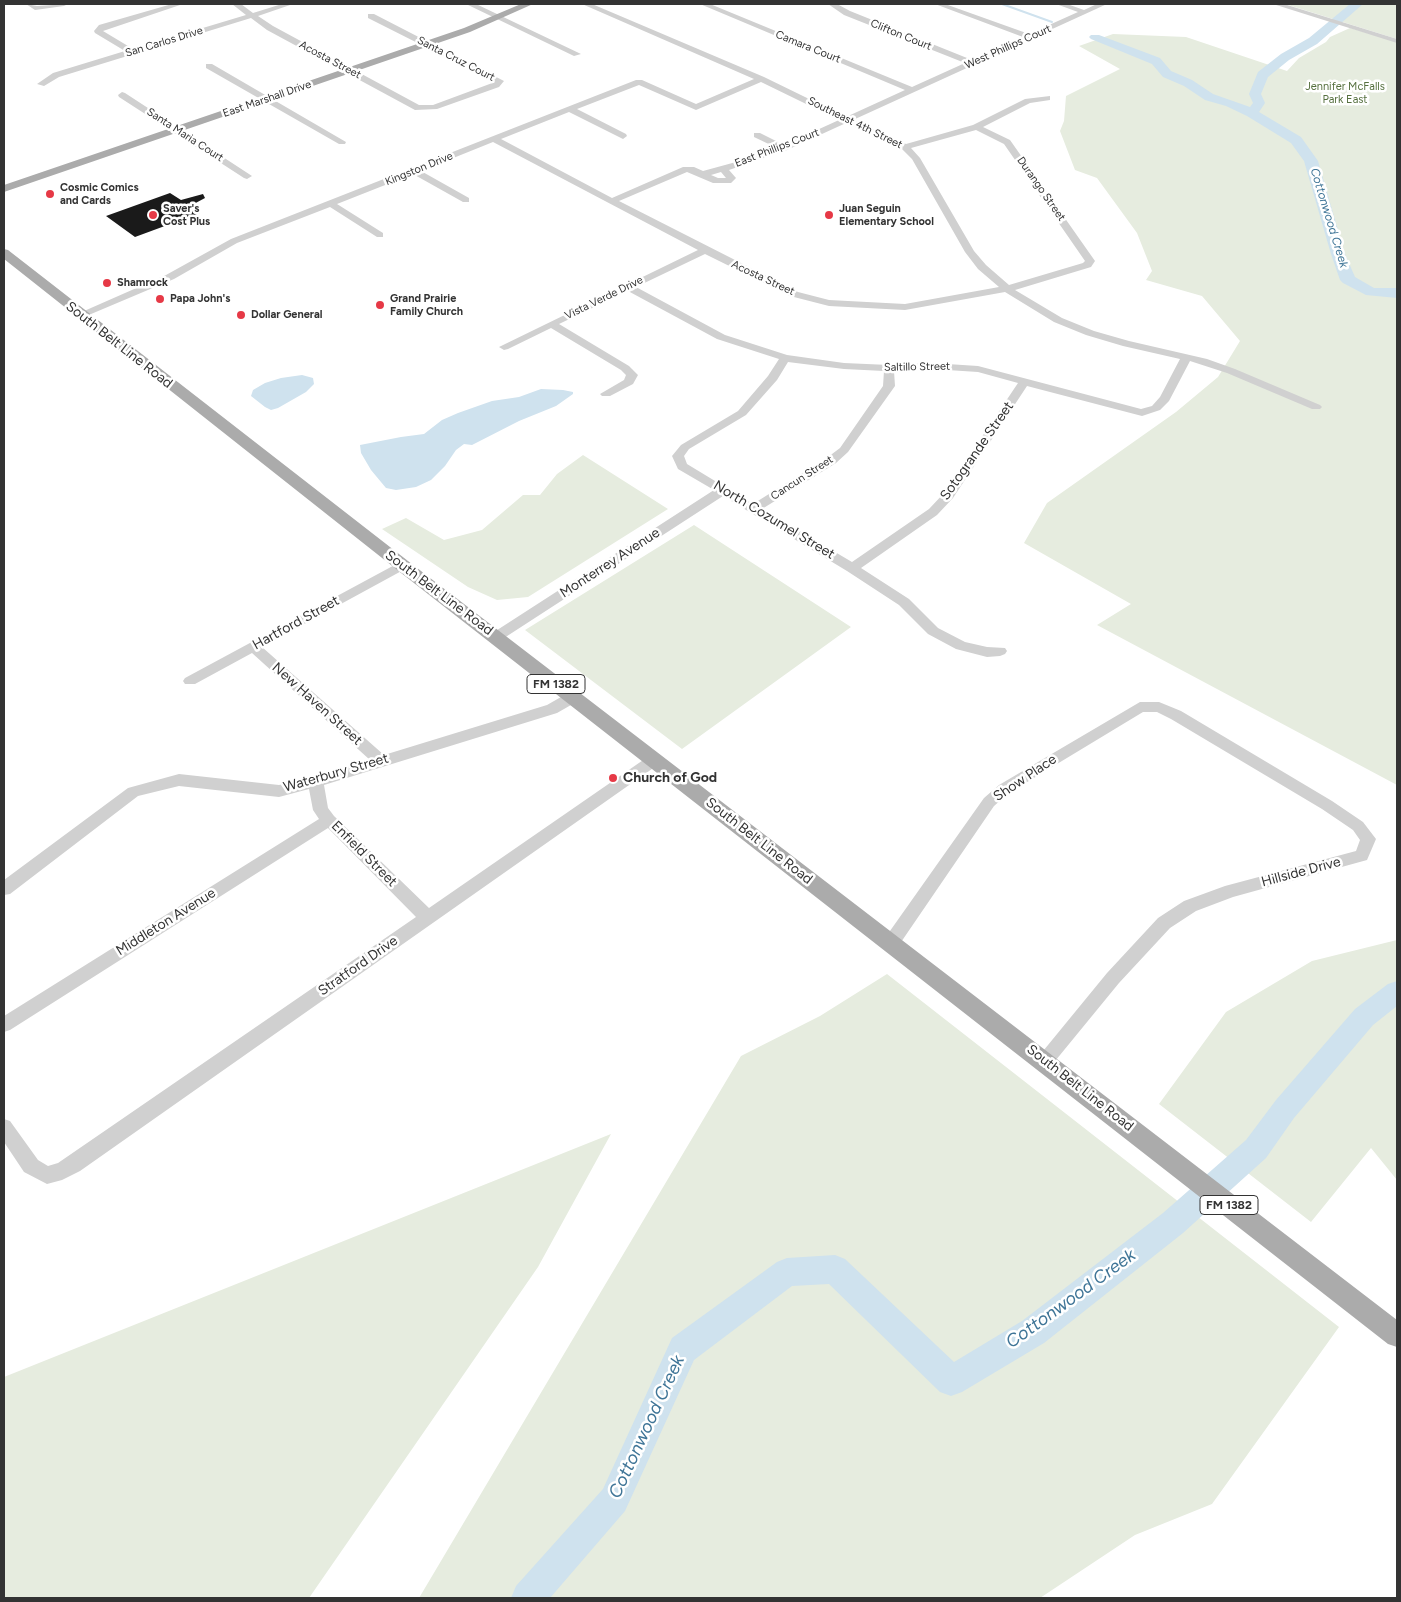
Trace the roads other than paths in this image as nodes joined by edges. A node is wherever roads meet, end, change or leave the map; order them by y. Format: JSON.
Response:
{"nodes":[{"id":1,"x":30,"y":4,"type":"edge"},
{"id":2,"x":64,"y":4,"type":"edge"},
{"id":3,"x":178,"y":4,"type":"edge"},
{"id":4,"x":236,"y":4,"type":"edge"},
{"id":5,"x":288,"y":4,"type":"edge"},
{"id":6,"x":470,"y":4,"type":"edge"},
{"id":7,"x":528,"y":4,"type":"edge"},
{"id":8,"x":586,"y":4,"type":"edge"},
{"id":9,"x":704,"y":4,"type":"edge"},
{"id":10,"x":832,"y":4,"type":"edge"},
{"id":11,"x":939,"y":4,"type":"edge"},
{"id":12,"x":1060,"y":4,"type":"edge"},
{"id":13,"x":1103,"y":4,"type":"edge"},
{"id":14,"x":1277,"y":4,"type":"edge"},
{"id":15,"x":1084,"y":12,"type":"junction"},
{"id":16,"x":251,"y":15,"type":"junction"},
{"id":17,"x":371,"y":16,"type":"dead end"},
{"id":18,"x":498,"y":17,"type":"junction"},
{"id":19,"x":1029,"y":37,"type":"junction"},
{"id":20,"x":1397,"y":41,"type":"edge"},
{"id":21,"x":427,"y":44,"type":"junction"},
{"id":22,"x":132,"y":52,"type":"junction"},
{"id":23,"x":577,"y":54,"type":"dead end"},
{"id":24,"x":972,"y":63,"type":"junction"},
{"id":25,"x":209,"y":66,"type":"dead end"},
{"id":26,"x":349,"y":71,"type":"junction"},
{"id":27,"x":761,"y":79,"type":"junction"},
{"id":28,"x":41,"y":84,"type":"dead end"},
{"id":29,"x":912,"y":90,"type":"junction"},
{"id":30,"x":122,"y":95,"type":"dead end"},
{"id":31,"x":1047,"y":98,"type":"dead end"},
{"id":32,"x":267,"y":99,"type":"junction"},
{"id":33,"x":428,"y":108,"type":"joint"},
{"id":34,"x":569,"y":109,"type":"junction"},
{"id":35,"x":845,"y":120,"type":"junction"},
{"id":36,"x":976,"y":127,"type":"junction"},
{"id":37,"x":176,"y":130,"type":"junction"},
{"id":38,"x":757,"y":135,"type":"dead end"},
{"id":39,"x":623,"y":136,"type":"dead end"},
{"id":40,"x":493,"y":139,"type":"junction"},
{"id":41,"x":342,"y":142,"type":"dead end"},
{"id":42,"x":905,"y":147,"type":"junction"},
{"id":43,"x":784,"y":148,"type":"junction"},
{"id":44,"x":414,"y":170,"type":"junction"},
{"id":45,"x":247,"y":176,"type":"dead end"},
{"id":46,"x":4,"y":190,"type":"edge"},
{"id":47,"x":466,"y":200,"type":"dead end"},
{"id":48,"x":612,"y":201,"type":"junction"},
{"id":49,"x":330,"y":203,"type":"junction"},
{"id":50,"x":380,"y":235,"type":"dead end"},
{"id":51,"x":705,"y":250,"type":"junction"},
{"id":52,"x":4,"y":253,"type":"edge"},
{"id":53,"x":1087,"y":265,"type":"joint"},
{"id":54,"x":629,"y":287,"type":"junction"},
{"id":55,"x":1007,"y":289,"type":"junction"},
{"id":56,"x":80,"y":315,"type":"junction"},
{"id":57,"x":551,"y":324,"type":"junction"},
{"id":58,"x":504,"y":347,"type":"dead end"},
{"id":59,"x":785,"y":358,"type":"junction"},
{"id":60,"x":1186,"y":358,"type":"junction"},
{"id":61,"x":889,"y":368,"type":"junction"},
{"id":62,"x":1024,"y":382,"type":"junction"},
{"id":63,"x":606,"y":394,"type":"dead end"},
{"id":64,"x":1316,"y":407,"type":"dead end"},
{"id":65,"x":723,"y":490,"type":"junction"},
{"id":66,"x":755,"y":508,"type":"junction"},
{"id":67,"x":402,"y":566,"type":"junction"},
{"id":68,"x":852,"y":568,"type":"junction"},
{"id":69,"x":496,"y":637,"type":"junction"},
{"id":70,"x":253,"y":647,"type":"junction"},
{"id":71,"x":1000,"y":651,"type":"dead end"},
{"id":72,"x":190,"y":681,"type":"dead end"},
{"id":73,"x":573,"y":696,"type":"junction"},
{"id":74,"x":1159,"y":707,"type":"joint"},
{"id":75,"x":654,"y":760,"type":"junction"},
{"id":76,"x":381,"y":761,"type":"junction"},
{"id":77,"x":316,"y":782,"type":"junction"},
{"id":78,"x":329,"y":820,"type":"junction"},
{"id":79,"x":4,"y":889,"type":"edge"},
{"id":80,"x":428,"y":918,"type":"junction"},
{"id":81,"x":892,"y":943,"type":"junction"},
{"id":82,"x":4,"y":1025,"type":"edge"},
{"id":83,"x":1046,"y":1061,"type":"junction"},
{"id":84,"x":4,"y":1127,"type":"edge"},
{"id":85,"x":1397,"y":1335,"type":"edge"}],
"edges":[{"from":1,"to":2,"type":"street"},
{"from":3,"to":22,"type":"street"},
{"from":4,"to":16,"type":"street","name":"Acosta Street"},
{"from":5,"to":16,"type":"street","name":"San Carlos Drive"},
{"from":6,"to":18,"type":"street"},
{"from":7,"to":18,"type":"main road","name":"East Marshall Drive"},
{"from":8,"to":27,"type":"street","name":"Southeast 4th Street"},
{"from":9,"to":29,"type":"street","name":"Camara Court"},
{"from":10,"to":24,"type":"street","name":"Clifton Court"},
{"from":11,"to":19,"type":"street"},
{"from":12,"to":15,"type":"street"},
{"from":13,"to":15,"type":"street","name":"West Phillips Court"},
{"from":14,"to":20,"type":"street"},
{"from":15,"to":19,"type":"street","name":"West Phillips Court"},
{"from":16,"to":22,"type":"street","name":"San Carlos Drive"},
{"from":16,"to":26,"type":"street","name":"Acosta Street"},
{"from":17,"to":21,"type":"street","name":"Santa Cruz Court"},
{"from":18,"to":21,"type":"main road","name":"East Marshall Drive"},
{"from":18,"to":23,"type":"street"},
{"from":19,"to":24,"type":"street","name":"West Phillips Court"},
{"from":21,"to":26,"type":"main road","name":"East Marshall Drive"},
{"from":21,"to":33,"type":"street","name":"Santa Cruz Court"},
{"from":22,"to":28,"type":"street","name":"San Carlos Drive"},
{"from":24,"to":29,"type":"street","name":"West Phillips Court"},
{"from":25,"to":32,"type":"street"},
{"from":26,"to":32,"type":"main road","name":"East Marshall Drive"},
{"from":26,"to":33,"type":"street","name":"Acosta Street"},
{"from":27,"to":34,"type":"street","name":"Kingston Drive"},
{"from":27,"to":35,"type":"street","name":"Southeast 4th Street"},
{"from":29,"to":35,"type":"street","name":"East Phillips Court"},
{"from":30,"to":37,"type":"street","name":"Santa Maria Court"},
{"from":31,"to":36,"type":"street"},
{"from":32,"to":37,"type":"main road","name":"East Marshall Drive"},
{"from":32,"to":41,"type":"street"},
{"from":34,"to":39,"type":"street"},
{"from":34,"to":40,"type":"street","name":"Kingston Drive"},
{"from":35,"to":42,"type":"street","name":"Southeast 4th Street"},
{"from":35,"to":43,"type":"street","name":"East Phillips Court"},
{"from":36,"to":42,"type":"street"},
{"from":36,"to":53,"type":"street","name":"Durango Street"},
{"from":37,"to":45,"type":"street","name":"Santa Maria Court"},
{"from":37,"to":46,"type":"main road","name":"East Marshall Drive"},
{"from":38,"to":43,"type":"street"},
{"from":40,"to":44,"type":"street","name":"Kingston Drive"},
{"from":40,"to":48,"type":"street","name":"Acosta Street"},
{"from":42,"to":55,"type":"street","name":"Southeast 4th Street"},
{"from":43,"to":48,"type":"street","name":"East Phillips Court"},
{"from":44,"to":47,"type":"street"},
{"from":44,"to":49,"type":"street","name":"Kingston Drive"},
{"from":48,"to":51,"type":"street","name":"Acosta Street"},
{"from":49,"to":50,"type":"street"},
{"from":49,"to":56,"type":"street","name":"Kingston Drive"},
{"from":51,"to":54,"type":"street","name":"Vista Verde Drive"},
{"from":51,"to":55,"type":"street","name":"Acosta Street"},
{"from":52,"to":56,"type":"main road","name":"South Belt Line Road","number":"FM 1382"},
{"from":53,"to":55,"type":"street","name":"Acosta Street"},
{"from":54,"to":57,"type":"street","name":"Vista Verde Drive"},
{"from":54,"to":59,"type":"street","name":"Saltillo Street"},
{"from":55,"to":60,"type":"street","name":"Southeast 4th Street"},
{"from":56,"to":67,"type":"main road","name":"South Belt Line Road","number":"FM 1382"},
{"from":57,"to":58,"type":"street","name":"Vista Verde Drive"},
{"from":57,"to":63,"type":"street"},
{"from":59,"to":61,"type":"street","name":"Saltillo Street"},
{"from":59,"to":65,"type":"street","name":"North Cozumel Street"},
{"from":60,"to":62,"type":"street","name":"Saltillo Street"},
{"from":60,"to":64,"type":"street","name":"Southeast 4th Street"},
{"from":61,"to":62,"type":"street","name":"Saltillo Street"},
{"from":61,"to":66,"type":"street","name":"Cancun Street"},
{"from":62,"to":68,"type":"street","name":"Sotogrande Street"},
{"from":65,"to":66,"type":"street","name":"North Cozumel Street"},
{"from":65,"to":69,"type":"street","name":"Monterrey Avenue"},
{"from":66,"to":68,"type":"street","name":"North Cozumel Street"},
{"from":67,"to":69,"type":"main road","name":"South Belt Line Road","number":"FM 1382"},
{"from":67,"to":70,"type":"street","name":"Hartford Street"},
{"from":68,"to":71,"type":"street","name":"North Cozumel Street"},
{"from":69,"to":73,"type":"main road","name":"South Belt Line Road","number":"FM 1382"},
{"from":70,"to":72,"type":"street","name":"Hartford Street"},
{"from":70,"to":76,"type":"street","name":"New Haven Street"},
{"from":73,"to":75,"type":"main road","name":"South Belt Line Road","number":"FM 1382"},
{"from":73,"to":76,"type":"street","name":"Waterbury Street"},
{"from":74,"to":81,"type":"street","name":"Show Place"},
{"from":74,"to":83,"type":"street","name":"Hillside Drive"},
{"from":75,"to":80,"type":"street","name":"Stratford Drive"},
{"from":75,"to":81,"type":"main road","name":"South Belt Line Road","number":"FM 1382"},
{"from":76,"to":77,"type":"street","name":"Waterbury Street"},
{"from":77,"to":78,"type":"street","name":"Enfield Street"},
{"from":77,"to":79,"type":"street","name":"Waterbury Street"},
{"from":78,"to":80,"type":"street","name":"Enfield Street"},
{"from":78,"to":82,"type":"street","name":"Middleton Avenue"},
{"from":80,"to":84,"type":"street","name":"Stratford Drive"},
{"from":81,"to":83,"type":"main road","name":"South Belt Line Road","number":"FM 1382"},
{"from":83,"to":85,"type":"main road","name":"South Belt Line Road","number":"FM 1382"}]}
